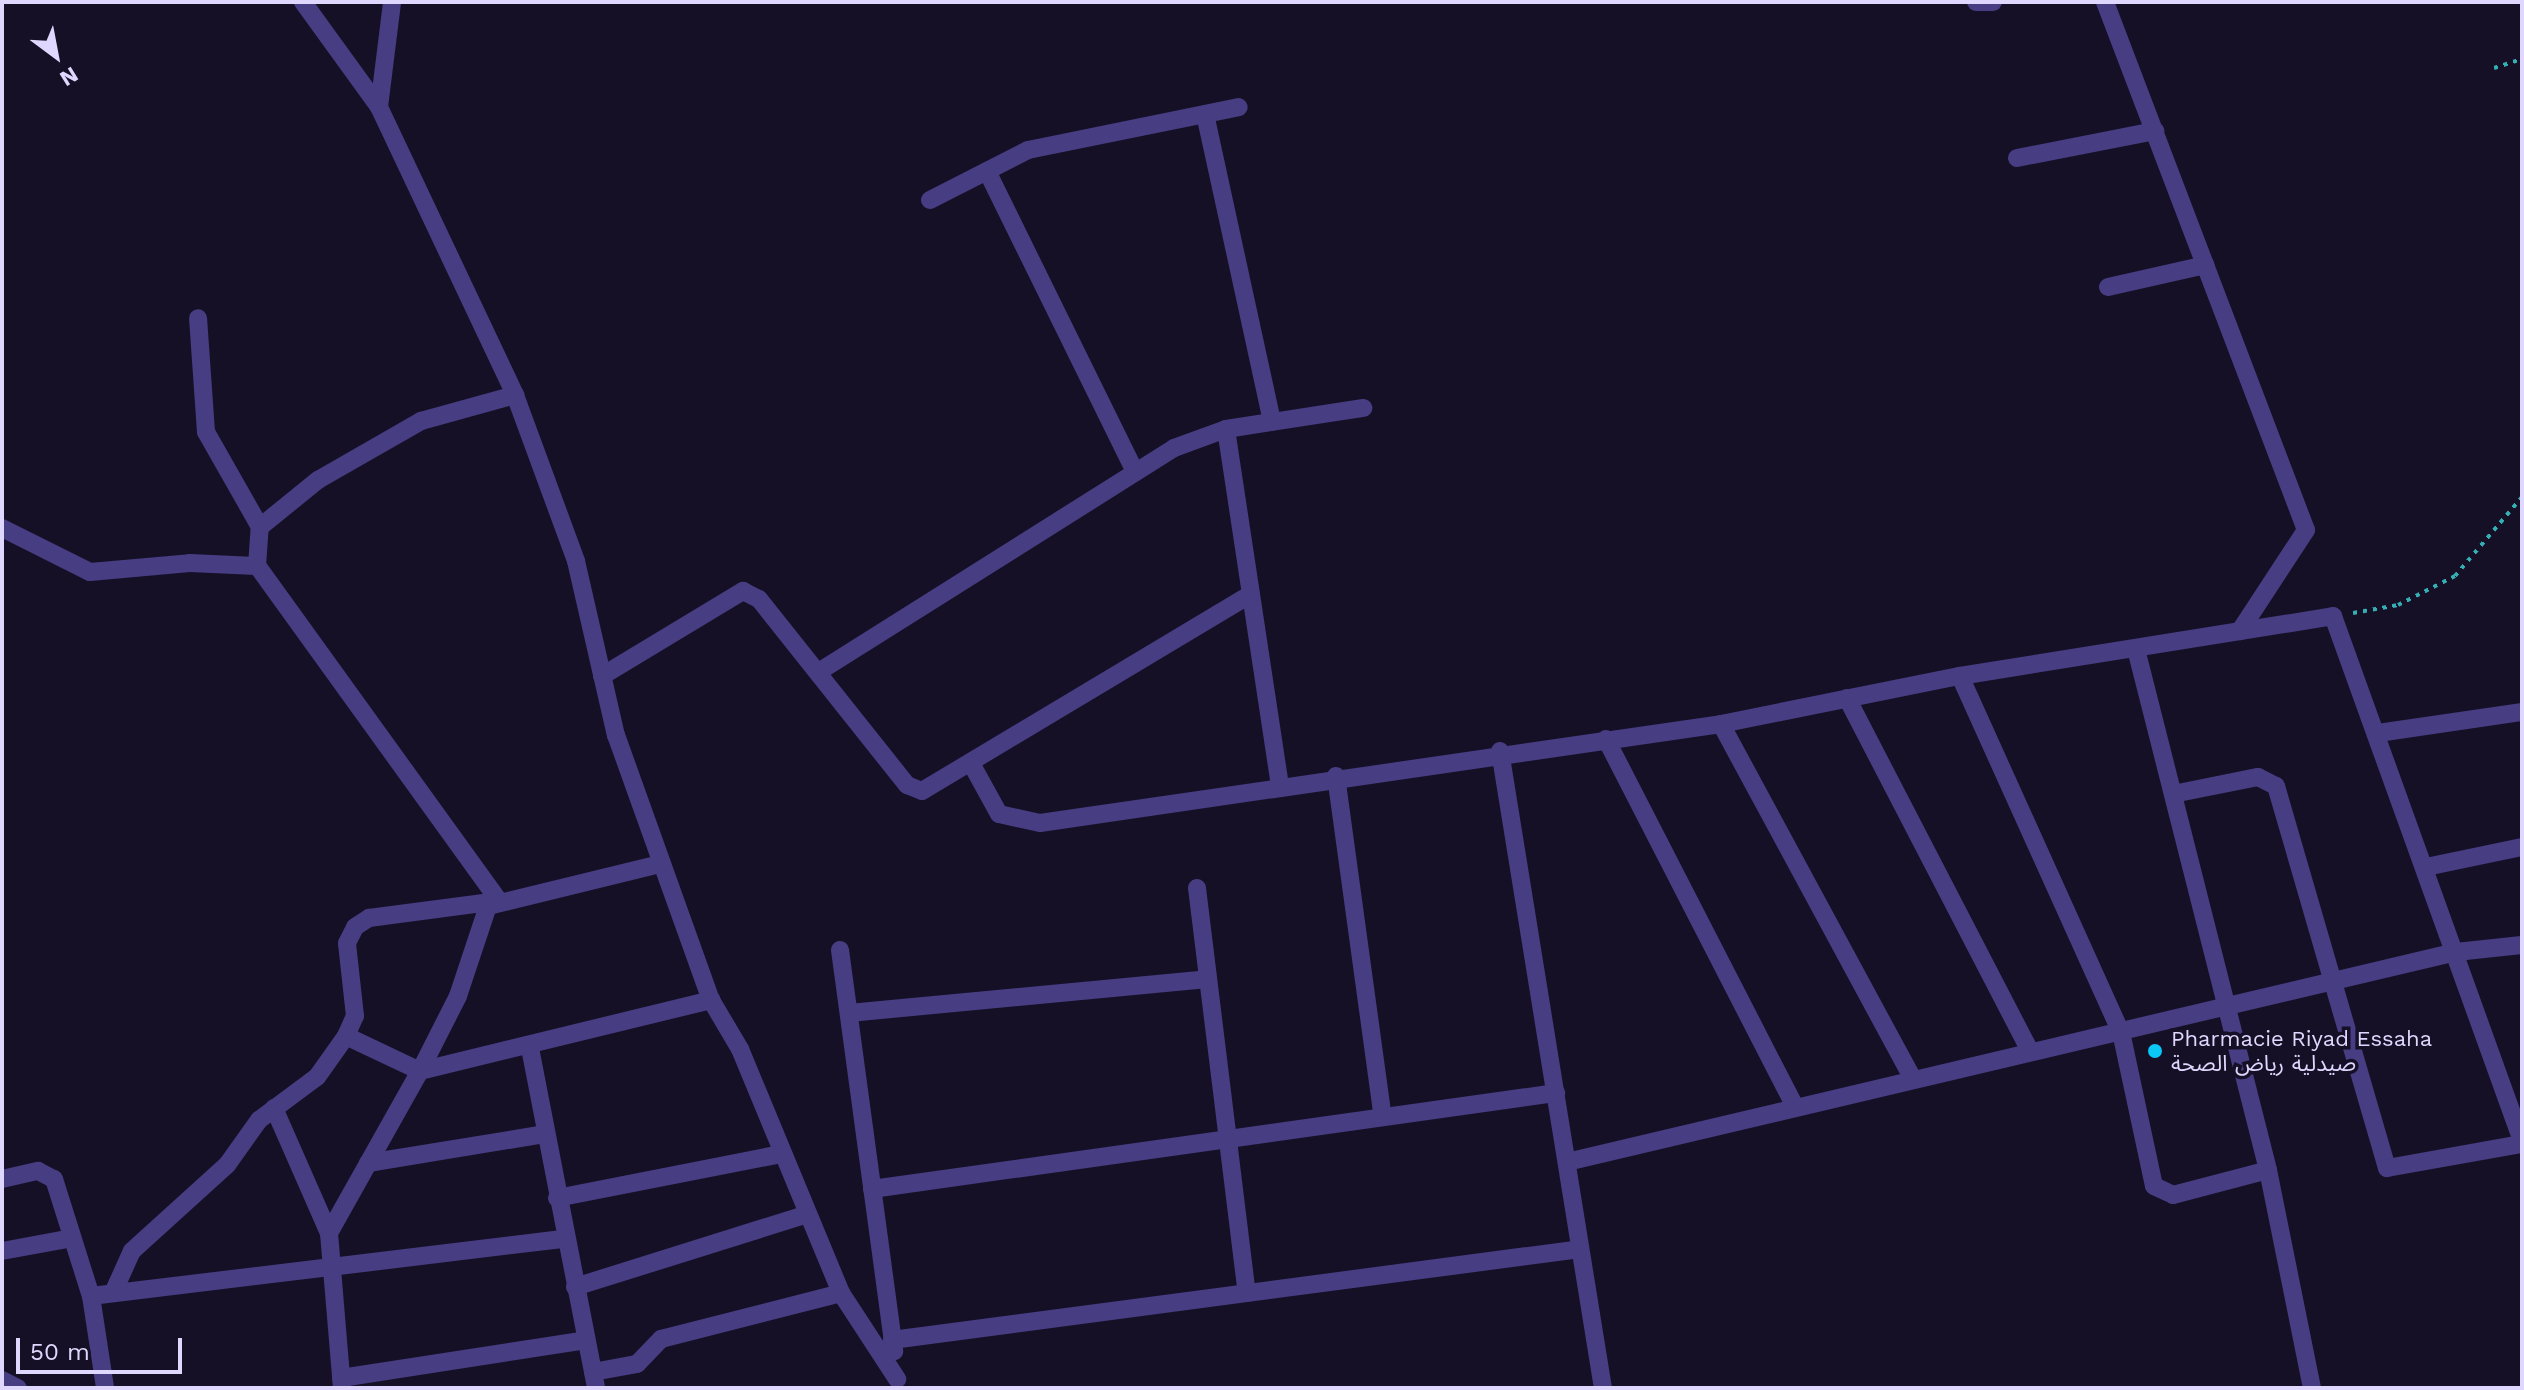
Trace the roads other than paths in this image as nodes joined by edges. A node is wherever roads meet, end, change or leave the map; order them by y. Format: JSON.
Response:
{"nodes":[{"id":1,"x":303,"y":2,"type":"edge"},
{"id":2,"x":392,"y":2,"type":"edge"},
{"id":3,"x":1976,"y":2,"type":"edge"},
{"id":4,"x":1993,"y":2,"type":"edge"},
{"id":5,"x":2105,"y":2,"type":"edge"},
{"id":6,"x":379,"y":107,"type":"junction"},
{"id":7,"x":1239,"y":107,"type":"dead end"},
{"id":8,"x":1205,"y":114,"type":"junction"},
{"id":9,"x":2155,"y":131,"type":"junction"},
{"id":10,"x":2017,"y":158,"type":"dead end"},
{"id":11,"x":987,"y":171,"type":"junction"},
{"id":12,"x":930,"y":200,"type":"dead end"},
{"id":13,"x":2206,"y":265,"type":"junction"},
{"id":14,"x":2108,"y":287,"type":"dead end"},
{"id":15,"x":198,"y":318,"type":"dead end"},
{"id":16,"x":515,"y":395,"type":"junction"},
{"id":17,"x":1363,"y":408,"type":"dead end"},
{"id":18,"x":1272,"y":422,"type":"junction"},
{"id":19,"x":1226,"y":429,"type":"junction"},
{"id":20,"x":1135,"y":472,"type":"junction"},
{"id":21,"x":260,"y":527,"type":"junction"},
{"id":22,"x":2,"y":528,"type":"edge"},
{"id":23,"x":257,"y":566,"type":"junction"},
{"id":24,"x":1251,"y":594,"type":"junction"},
{"id":25,"x":2240,"y":631,"type":"junction"},
{"id":26,"x":2136,"y":649,"type":"junction"},
{"id":27,"x":820,"y":671,"type":"junction"},
{"id":28,"x":602,"y":676,"type":"junction"},
{"id":29,"x":1960,"y":676,"type":"junction"},
{"id":30,"x":1847,"y":698,"type":"junction"},
{"id":31,"x":2522,"y":712,"type":"edge"},
{"id":32,"x":1721,"y":724,"type":"junction"},
{"id":33,"x":2378,"y":733,"type":"junction"},
{"id":34,"x":1606,"y":739,"type":"junction"},
{"id":35,"x":1500,"y":751,"type":"junction"},
{"id":36,"x":972,"y":765,"type":"junction"},
{"id":37,"x":1336,"y":776,"type":"junction"},
{"id":38,"x":1280,"y":785,"type":"junction"},
{"id":39,"x":2178,"y":793,"type":"junction"},
{"id":40,"x":2522,"y":847,"type":"edge"},
{"id":41,"x":660,"y":864,"type":"junction"},
{"id":42,"x":2426,"y":867,"type":"junction"},
{"id":43,"x":1197,"y":888,"type":"dead end"},
{"id":44,"x":499,"y":901,"type":"junction"},
{"id":45,"x":2522,"y":945,"type":"edge"},
{"id":46,"x":840,"y":950,"type":"dead end"},
{"id":47,"x":2456,"y":952,"type":"junction"},
{"id":48,"x":1207,"y":979,"type":"junction"},
{"id":49,"x":2336,"y":981,"type":"junction"},
{"id":50,"x":711,"y":1000,"type":"junction"},
{"id":51,"x":2229,"y":1008,"type":"junction"},
{"id":52,"x":849,"y":1013,"type":"junction"},
{"id":53,"x":2121,"y":1032,"type":"junction"},
{"id":54,"x":346,"y":1036,"type":"junction"},
{"id":55,"x":530,"y":1048,"type":"junction"},
{"id":56,"x":2030,"y":1051,"type":"junction"},
{"id":57,"x":420,"y":1071,"type":"junction"},
{"id":58,"x":1913,"y":1079,"type":"junction"},
{"id":59,"x":1556,"y":1093,"type":"junction"},
{"id":60,"x":1795,"y":1107,"type":"junction"},
{"id":61,"x":274,"y":1108,"type":"junction"},
{"id":62,"x":1383,"y":1117,"type":"junction"},
{"id":63,"x":546,"y":1134,"type":"junction"},
{"id":64,"x":1225,"y":1139,"type":"junction"},
{"id":65,"x":2522,"y":1142,"type":"edge"},
{"id":66,"x":781,"y":1154,"type":"junction"},
{"id":67,"x":1567,"y":1162,"type":"junction"},
{"id":68,"x":368,"y":1163,"type":"junction"},
{"id":69,"x":2268,"y":1170,"type":"junction"},
{"id":70,"x":2,"y":1179,"type":"edge"},
{"id":71,"x":872,"y":1189,"type":"junction"},
{"id":72,"x":557,"y":1198,"type":"junction"},
{"id":73,"x":808,"y":1214,"type":"junction"},
{"id":74,"x":329,"y":1233,"type":"junction"},
{"id":75,"x":72,"y":1238,"type":"junction"},
{"id":76,"x":565,"y":1239,"type":"junction"},
{"id":77,"x":1580,"y":1249,"type":"junction"},
{"id":78,"x":2,"y":1251,"type":"edge"},
{"id":79,"x":327,"y":1271,"type":"junction"},
{"id":80,"x":575,"y":1287,"type":"junction"},
{"id":81,"x":113,"y":1293,"type":"junction"},
{"id":82,"x":841,"y":1293,"type":"junction"},
{"id":83,"x":1247,"y":1293,"type":"junction"},
{"id":84,"x":91,"y":1296,"type":"junction"},
{"id":85,"x":586,"y":1340,"type":"junction"},
{"id":86,"x":892,"y":1340,"type":"junction"},
{"id":87,"x":2,"y":1380,"type":"edge"},
{"id":88,"x":595,"y":1380,"type":"edge"},
{"id":89,"x":342,"y":1383,"type":"edge"},
{"id":90,"x":898,"y":1384,"type":"edge"},
{"id":91,"x":18,"y":1388,"type":"edge"},
{"id":92,"x":105,"y":1388,"type":"edge"},
{"id":93,"x":1603,"y":1388,"type":"edge"},
{"id":94,"x":2312,"y":1388,"type":"edge"}],
"edges":[{"from":1,"to":6,"type":"street"},
{"from":2,"to":6,"type":"street"},
{"from":3,"to":4,"type":"street"},
{"from":5,"to":9,"type":"street"},
{"from":6,"to":16,"type":"street"},
{"from":7,"to":8,"type":"street"},
{"from":8,"to":11,"type":"street"},
{"from":8,"to":18,"type":"street"},
{"from":9,"to":10,"type":"street"},
{"from":9,"to":13,"type":"street"},
{"from":11,"to":12,"type":"street"},
{"from":11,"to":20,"type":"street"},
{"from":13,"to":14,"type":"street"},
{"from":13,"to":25,"type":"street"},
{"from":15,"to":21,"type":"street"},
{"from":16,"to":21,"type":"street"},
{"from":16,"to":28,"type":"street"},
{"from":17,"to":18,"type":"street"},
{"from":18,"to":19,"type":"street"},
{"from":19,"to":20,"type":"street"},
{"from":19,"to":24,"type":"street"},
{"from":20,"to":27,"type":"street"},
{"from":21,"to":23,"type":"street"},
{"from":22,"to":23,"type":"street"},
{"from":23,"to":44,"type":"street"},
{"from":24,"to":36,"type":"street"},
{"from":24,"to":38,"type":"street"},
{"from":25,"to":26,"type":"street"},
{"from":25,"to":33,"type":"street"},
{"from":26,"to":29,"type":"street"},
{"from":26,"to":39,"type":"street"},
{"from":27,"to":28,"type":"street"},
{"from":27,"to":36,"type":"street"},
{"from":28,"to":41,"type":"street"},
{"from":29,"to":30,"type":"street"},
{"from":29,"to":53,"type":"street"},
{"from":30,"to":32,"type":"street"},
{"from":30,"to":56,"type":"street"},
{"from":31,"to":33,"type":"street"},
{"from":32,"to":34,"type":"street"},
{"from":32,"to":58,"type":"street"},
{"from":33,"to":42,"type":"street"},
{"from":34,"to":35,"type":"street"},
{"from":34,"to":60,"type":"street"},
{"from":35,"to":37,"type":"street"},
{"from":35,"to":59,"type":"street"},
{"from":36,"to":38,"type":"street"},
{"from":37,"to":38,"type":"street"},
{"from":37,"to":62,"type":"street"},
{"from":39,"to":49,"type":"street"},
{"from":39,"to":51,"type":"street"},
{"from":40,"to":42,"type":"street"},
{"from":41,"to":44,"type":"street"},
{"from":41,"to":50,"type":"street"},
{"from":42,"to":47,"type":"street"},
{"from":43,"to":48,"type":"street"},
{"from":44,"to":54,"type":"street"},
{"from":44,"to":57,"type":"street"},
{"from":45,"to":47,"type":"street"},
{"from":46,"to":52,"type":"street"},
{"from":47,"to":49,"type":"street"},
{"from":47,"to":65,"type":"street"},
{"from":48,"to":52,"type":"street"},
{"from":48,"to":64,"type":"street"},
{"from":49,"to":51,"type":"street"},
{"from":49,"to":65,"type":"street"},
{"from":50,"to":55,"type":"street"},
{"from":50,"to":66,"type":"street"},
{"from":51,"to":53,"type":"street"},
{"from":51,"to":69,"type":"street"},
{"from":52,"to":71,"type":"street"},
{"from":53,"to":56,"type":"street"},
{"from":53,"to":69,"type":"street"},
{"from":54,"to":57,"type":"street"},
{"from":54,"to":61,"type":"street"},
{"from":55,"to":57,"type":"street"},
{"from":55,"to":63,"type":"street"},
{"from":56,"to":58,"type":"street"},
{"from":57,"to":68,"type":"street"},
{"from":58,"to":60,"type":"street"},
{"from":59,"to":62,"type":"street"},
{"from":59,"to":67,"type":"street"},
{"from":60,"to":67,"type":"street"},
{"from":61,"to":74,"type":"street"},
{"from":61,"to":81,"type":"street"},
{"from":62,"to":64,"type":"street"},
{"from":63,"to":68,"type":"street"},
{"from":63,"to":72,"type":"street"},
{"from":64,"to":71,"type":"street"},
{"from":64,"to":83,"type":"street"},
{"from":66,"to":72,"type":"street"},
{"from":66,"to":73,"type":"street"},
{"from":67,"to":77,"type":"street"},
{"from":68,"to":74,"type":"street"},
{"from":69,"to":94,"type":"street"},
{"from":70,"to":75,"type":"street"},
{"from":71,"to":86,"type":"street"},
{"from":72,"to":76,"type":"street"},
{"from":73,"to":80,"type":"street"},
{"from":73,"to":82,"type":"street"},
{"from":74,"to":79,"type":"street"},
{"from":75,"to":78,"type":"street"},
{"from":75,"to":84,"type":"street"},
{"from":76,"to":79,"type":"street"},
{"from":76,"to":80,"type":"street"},
{"from":77,"to":83,"type":"street"},
{"from":77,"to":93,"type":"street"},
{"from":79,"to":81,"type":"street"},
{"from":79,"to":89,"type":"street"},
{"from":80,"to":85,"type":"street"},
{"from":81,"to":84,"type":"street"},
{"from":82,"to":88,"type":"street"},
{"from":82,"to":90,"type":"street"},
{"from":83,"to":86,"type":"street"},
{"from":84,"to":92,"type":"street"},
{"from":85,"to":88,"type":"street"},
{"from":85,"to":89,"type":"street"},
{"from":86,"to":90,"type":"street"},
{"from":87,"to":91,"type":"street"}]}
